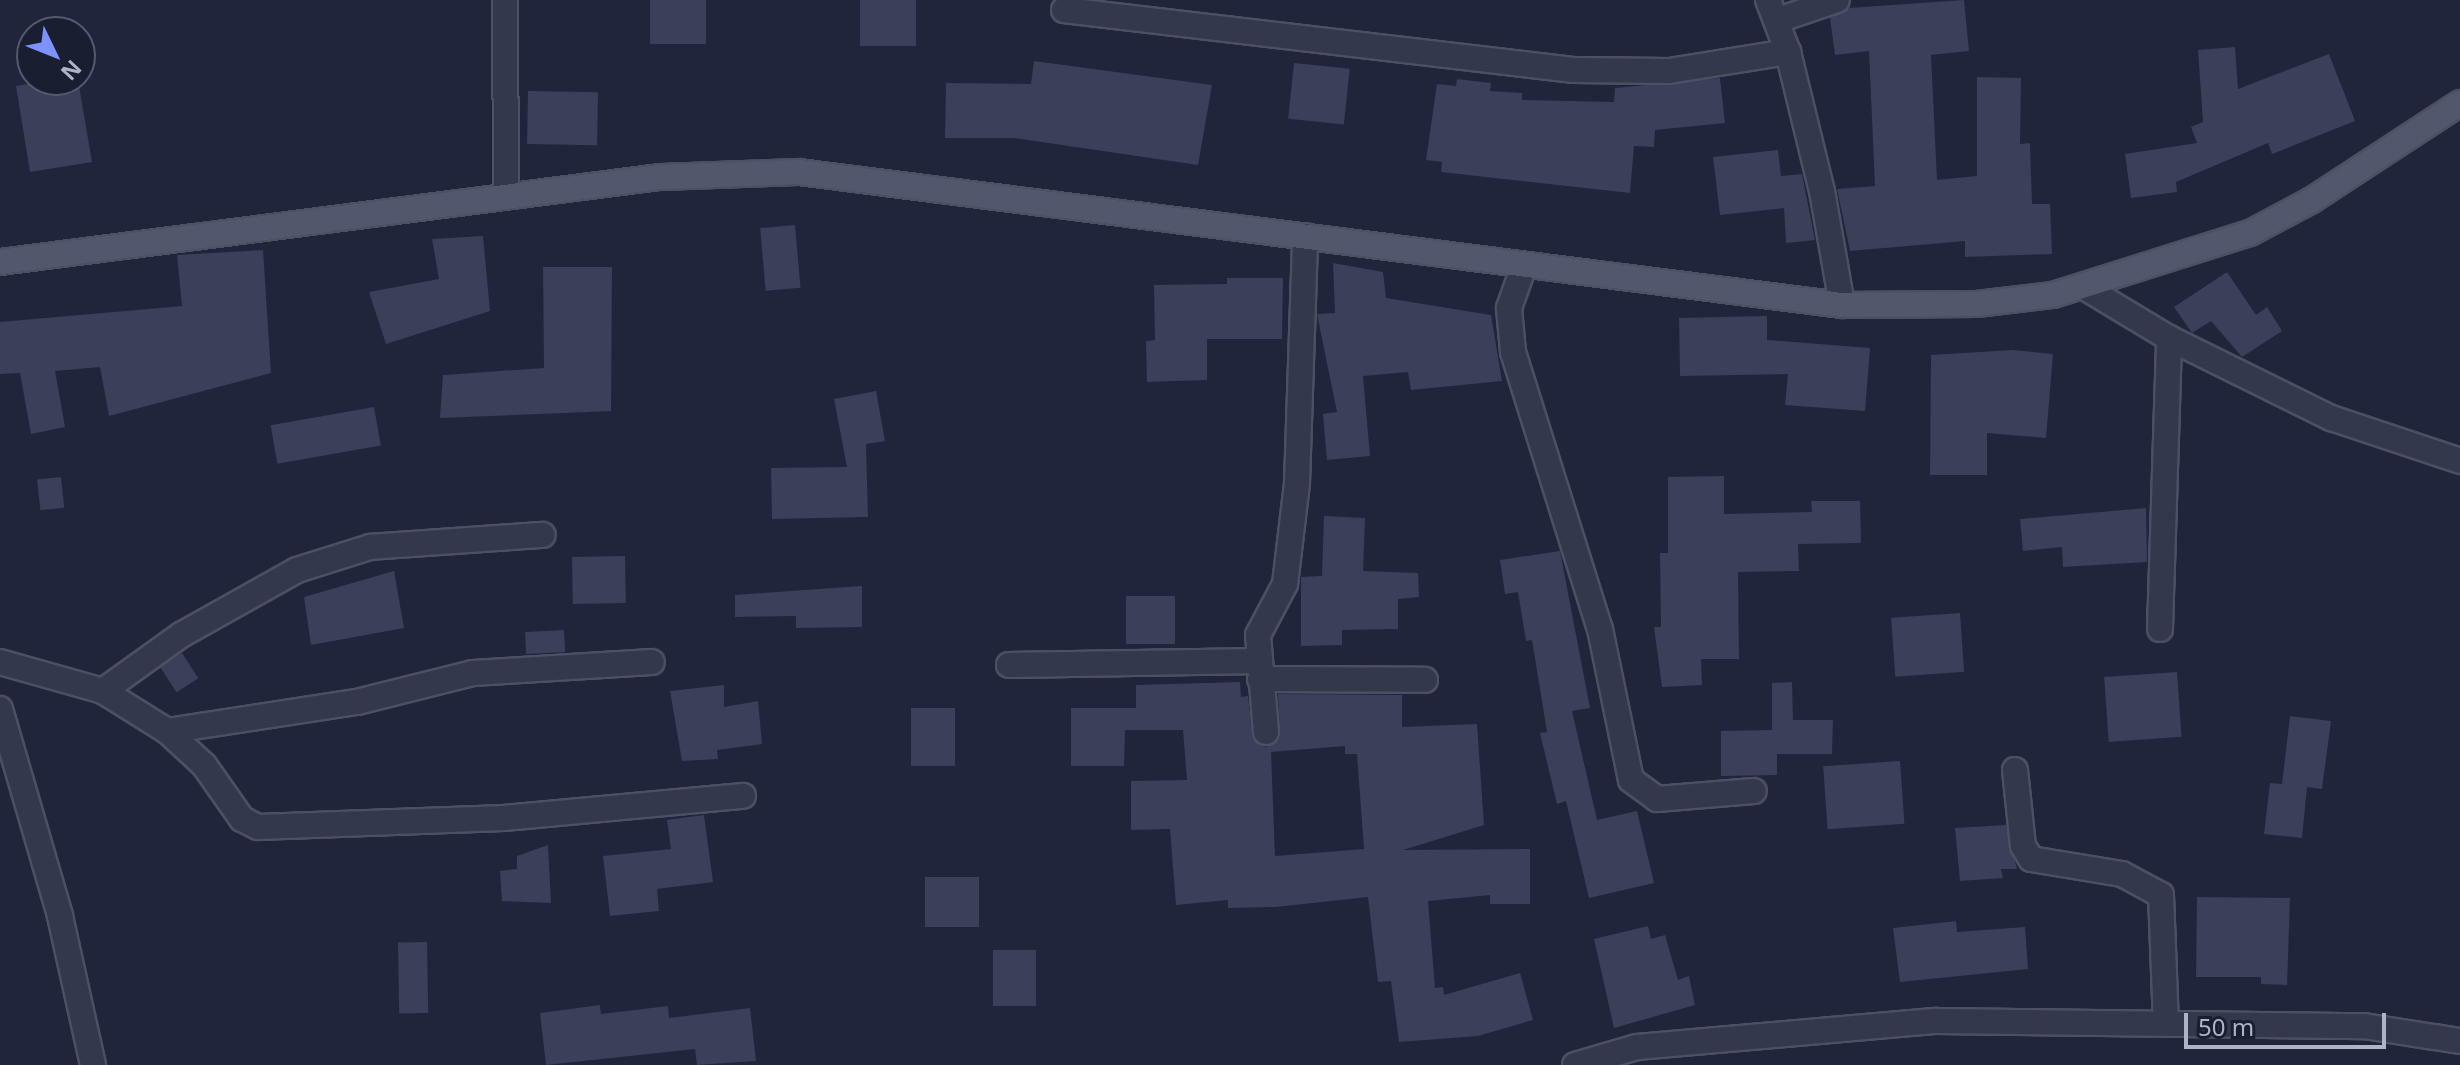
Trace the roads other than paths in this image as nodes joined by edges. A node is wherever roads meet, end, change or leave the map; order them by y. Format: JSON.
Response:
{"nodes":[{"id":1,"x":505,"y":0,"type":"edge"},
{"id":2,"x":1837,"y":0,"type":"edge"},
{"id":3,"x":1064,"y":10,"type":"dead end"},
{"id":4,"x":1773,"y":10,"type":"edge"},
{"id":5,"x":1788,"y":52,"type":"junction"},
{"id":6,"x":2460,"y":103,"type":"edge"},
{"id":7,"x":506,"y":196,"type":"junction"},
{"id":8,"x":1305,"y":236,"type":"junction"},
{"id":9,"x":0,"y":262,"type":"edge"},
{"id":10,"x":1524,"y":266,"type":"junction"},
{"id":11,"x":2084,"y":287,"type":"junction"},
{"id":12,"x":1842,"y":305,"type":"junction"},
{"id":13,"x":2169,"y":338,"type":"junction"},
{"id":14,"x":2460,"y":461,"type":"edge"},
{"id":15,"x":543,"y":535,"type":"dead end"},
{"id":16,"x":2160,"y":629,"type":"dead end"},
{"id":17,"x":0,"y":662,"type":"edge"},
{"id":18,"x":652,"y":662,"type":"dead end"},
{"id":19,"x":1009,"y":665,"type":"dead end"},
{"id":20,"x":1260,"y":670,"type":"junction"},
{"id":21,"x":1425,"y":680,"type":"dead end"},
{"id":22,"x":103,"y":691,"type":"junction"},
{"id":23,"x":0,"y":709,"type":"edge"},
{"id":24,"x":167,"y":731,"type":"junction"},
{"id":25,"x":1266,"y":732,"type":"dead end"},
{"id":26,"x":2015,"y":770,"type":"dead end"},
{"id":27,"x":1754,"y":791,"type":"dead end"},
{"id":28,"x":743,"y":796,"type":"dead end"},
{"id":29,"x":2166,"y":1023,"type":"junction"},
{"id":30,"x":2460,"y":1041,"type":"edge"},
{"id":31,"x":93,"y":1065,"type":"edge"},
{"id":32,"x":1575,"y":1065,"type":"edge"}],
"edges":[{"from":1,"to":7,"type":"street"},
{"from":2,"to":4,"type":"street"},
{"from":3,"to":5,"type":"street"},
{"from":4,"to":5,"type":"street"},
{"from":5,"to":12,"type":"street"},
{"from":6,"to":11,"type":"main road"},
{"from":7,"to":8,"type":"main road"},
{"from":7,"to":9,"type":"main road"},
{"from":8,"to":10,"type":"main road"},
{"from":8,"to":20,"type":"street"},
{"from":10,"to":12,"type":"main road"},
{"from":10,"to":27,"type":"street"},
{"from":11,"to":12,"type":"main road"},
{"from":11,"to":13,"type":"street"},
{"from":13,"to":14,"type":"street"},
{"from":13,"to":16,"type":"street"},
{"from":15,"to":22,"type":"street"},
{"from":17,"to":22,"type":"street"},
{"from":18,"to":24,"type":"street"},
{"from":19,"to":20,"type":"street"},
{"from":20,"to":21,"type":"street"},
{"from":20,"to":25,"type":"street"},
{"from":22,"to":24,"type":"street"},
{"from":23,"to":31,"type":"street"},
{"from":24,"to":28,"type":"street"},
{"from":26,"to":29,"type":"street"},
{"from":29,"to":30,"type":"street"},
{"from":29,"to":32,"type":"street"}]}
